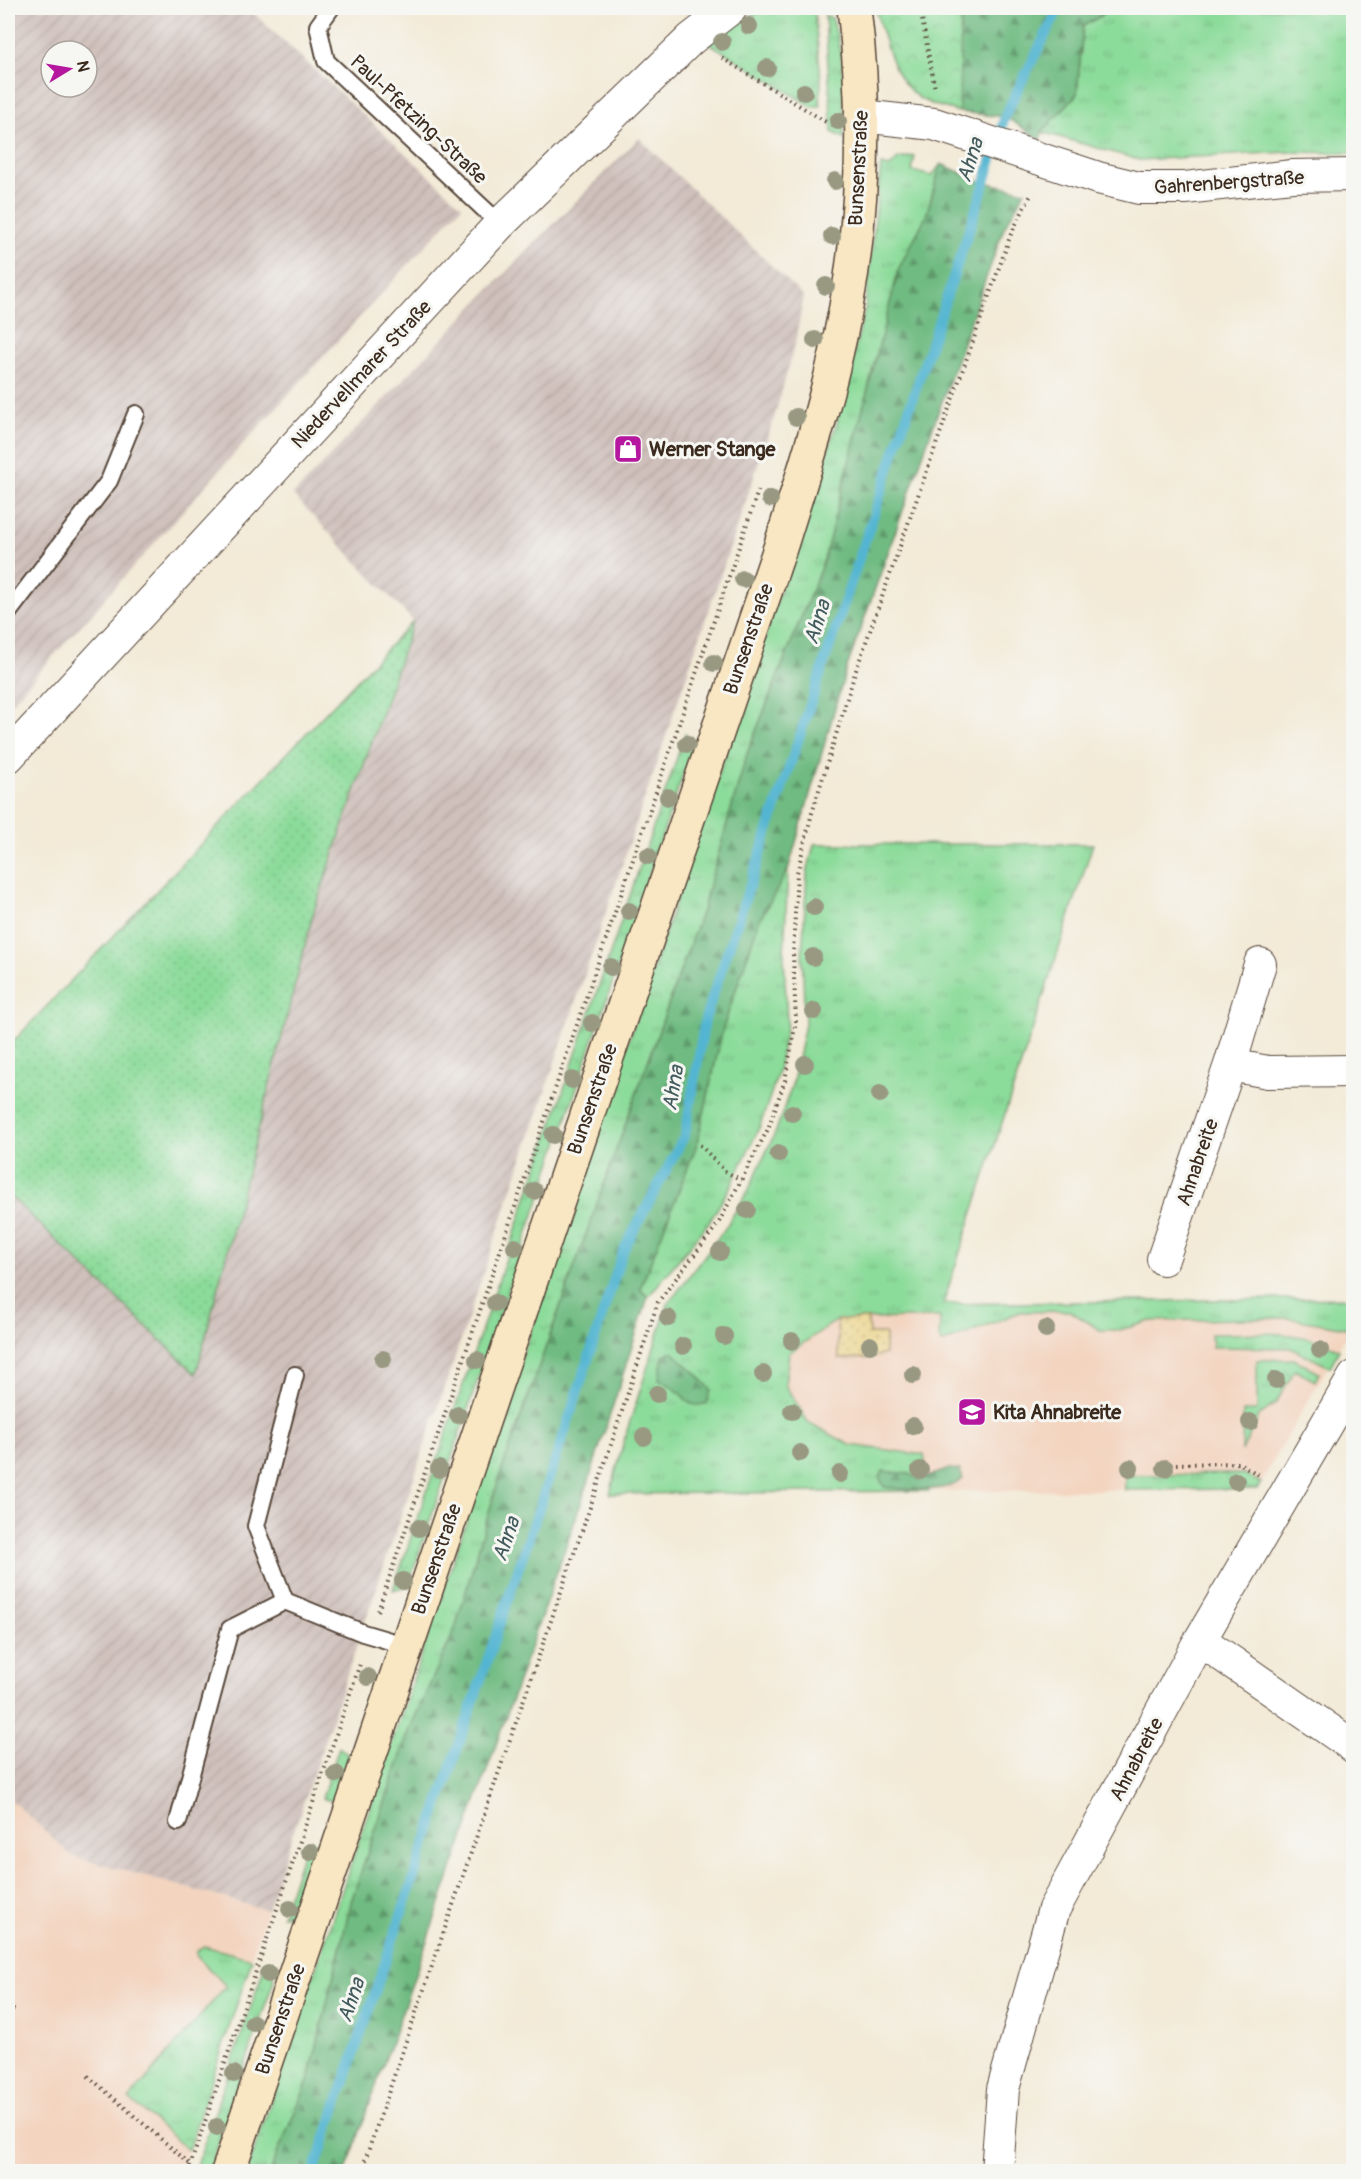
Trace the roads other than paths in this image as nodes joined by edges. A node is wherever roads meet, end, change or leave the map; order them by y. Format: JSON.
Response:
{"nodes":[{"id":1,"x":331,"y":8,"type":"edge"},
{"id":2,"x":731,"y":8,"type":"edge"},
{"id":3,"x":854,"y":8,"type":"edge"},
{"id":4,"x":862,"y":116,"type":"junction"},
{"id":5,"x":1353,"y":176,"type":"edge"},
{"id":6,"x":500,"y":224,"type":"junction"},
{"id":7,"x":136,"y":414,"type":"dead end"},
{"id":8,"x":8,"y":613,"type":"edge"},
{"id":9,"x":8,"y":757,"type":"edge"},
{"id":10,"x":1260,"y":964,"type":"dead end"},
{"id":11,"x":1230,"y":1065,"type":"junction"},
{"id":12,"x":1353,"y":1071,"type":"edge"},
{"id":13,"x":1163,"y":1259,"type":"dead end"},
{"id":14,"x":295,"y":1375,"type":"dead end"},
{"id":15,"x":1353,"y":1377,"type":"edge"},
{"id":16,"x":285,"y":1601,"type":"junction"},
{"id":17,"x":1200,"y":1640,"type":"junction"},
{"id":18,"x":406,"y":1646,"type":"junction"},
{"id":19,"x":1353,"y":1747,"type":"edge"},
{"id":20,"x":178,"y":1822,"type":"dead end"},
{"id":21,"x":228,"y":2172,"type":"edge"},
{"id":22,"x":997,"y":2172,"type":"edge"}],
"edges":[{"from":1,"to":6,"type":"lane","name":"Paul-Pfetzing-Straße"},
{"from":2,"to":6,"type":"street","name":"Niedervellmarer Straße"},
{"from":3,"to":4,"type":"street","name":"Bunsenstraße"},
{"from":4,"to":5,"type":"street","name":"Gahrenbergstraße"},
{"from":4,"to":18,"type":"street","name":"Bunsenstraße"},
{"from":6,"to":9,"type":"street","name":"Niedervellmarer Straße"},
{"from":7,"to":8,"type":"lane"},
{"from":10,"to":11,"type":"street","name":"Ahnabreite"},
{"from":11,"to":12,"type":"street"},
{"from":11,"to":13,"type":"street","name":"Ahnabreite"},
{"from":14,"to":16,"type":"lane"},
{"from":15,"to":17,"type":"street","name":"Ahnabreite"},
{"from":16,"to":18,"type":"lane"},
{"from":16,"to":20,"type":"lane"},
{"from":17,"to":19,"type":"street"},
{"from":17,"to":22,"type":"street","name":"Ahnabreite"},
{"from":18,"to":21,"type":"street","name":"Bunsenstraße"}]}
